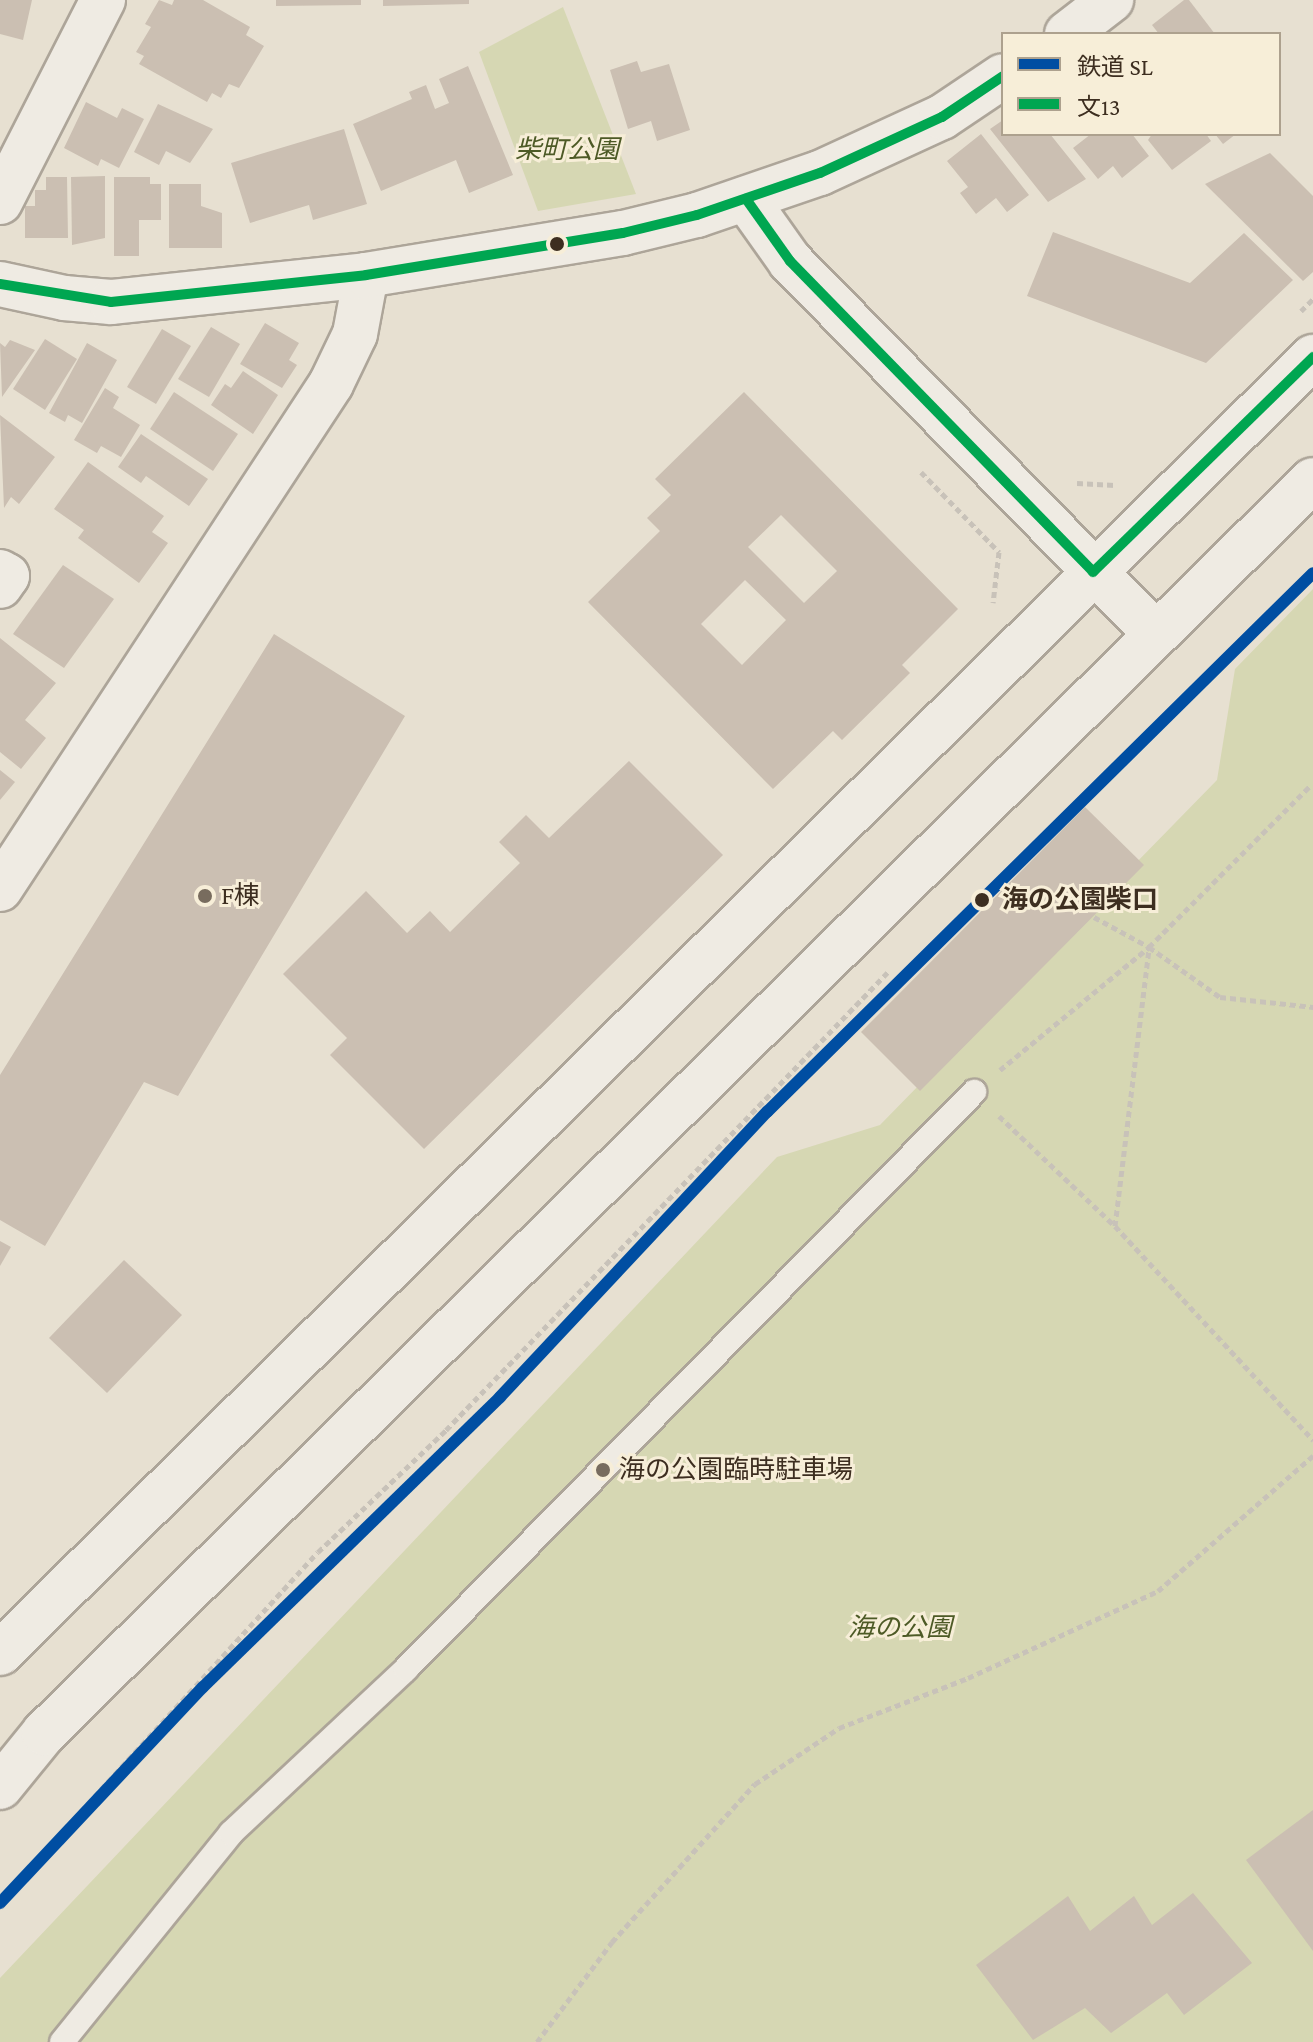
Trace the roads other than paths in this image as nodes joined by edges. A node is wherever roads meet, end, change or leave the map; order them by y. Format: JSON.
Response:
{"nodes":[{"id":1,"x":103,"y":0,"type":"edge"},
{"id":2,"x":1111,"y":0,"type":"edge"},
{"id":3,"x":1070,"y":32,"type":"edge"},
{"id":4,"x":1001,"y":77,"type":"edge"},
{"id":5,"x":746,"y":199,"type":"junction"},
{"id":6,"x":0,"y":202,"type":"edge"},
{"id":7,"x":366,"y":275,"type":"junction"},
{"id":8,"x":0,"y":284,"type":"edge"},
{"id":9,"x":1302,"y":339,"type":"edge"},
{"id":10,"x":1313,"y":480,"type":"edge"},
{"id":11,"x":0,"y":572,"type":"edge"},
{"id":12,"x":1093,"y":572,"type":"junction"},
{"id":13,"x":0,"y":586,"type":"edge"},
{"id":14,"x":1156,"y":634,"type":"junction"},
{"id":15,"x":0,"y":889,"type":"edge"},
{"id":16,"x":974,"y":1092,"type":"road end"},
{"id":17,"x":0,"y":1653,"type":"edge"},
{"id":18,"x":0,"y":1787,"type":"edge"},
{"id":19,"x":62,"y":2042,"type":"edge"}],
"edges":[{"from":1,"to":6,"type":"street"},
{"from":2,"to":3,"type":"street"},
{"from":4,"to":5,"type":"street"},
{"from":5,"to":7,"type":"street"},
{"from":5,"to":12,"type":"street"},
{"from":7,"to":8,"type":"street"},
{"from":7,"to":15,"type":"street"},
{"from":9,"to":12,"type":"street"},
{"from":10,"to":14,"type":"street"},
{"from":11,"to":13,"type":"street"},
{"from":12,"to":14,"type":"street"},
{"from":12,"to":17,"type":"street"},
{"from":14,"to":18,"type":"street"},
{"from":16,"to":19,"type":"lane"}]}
